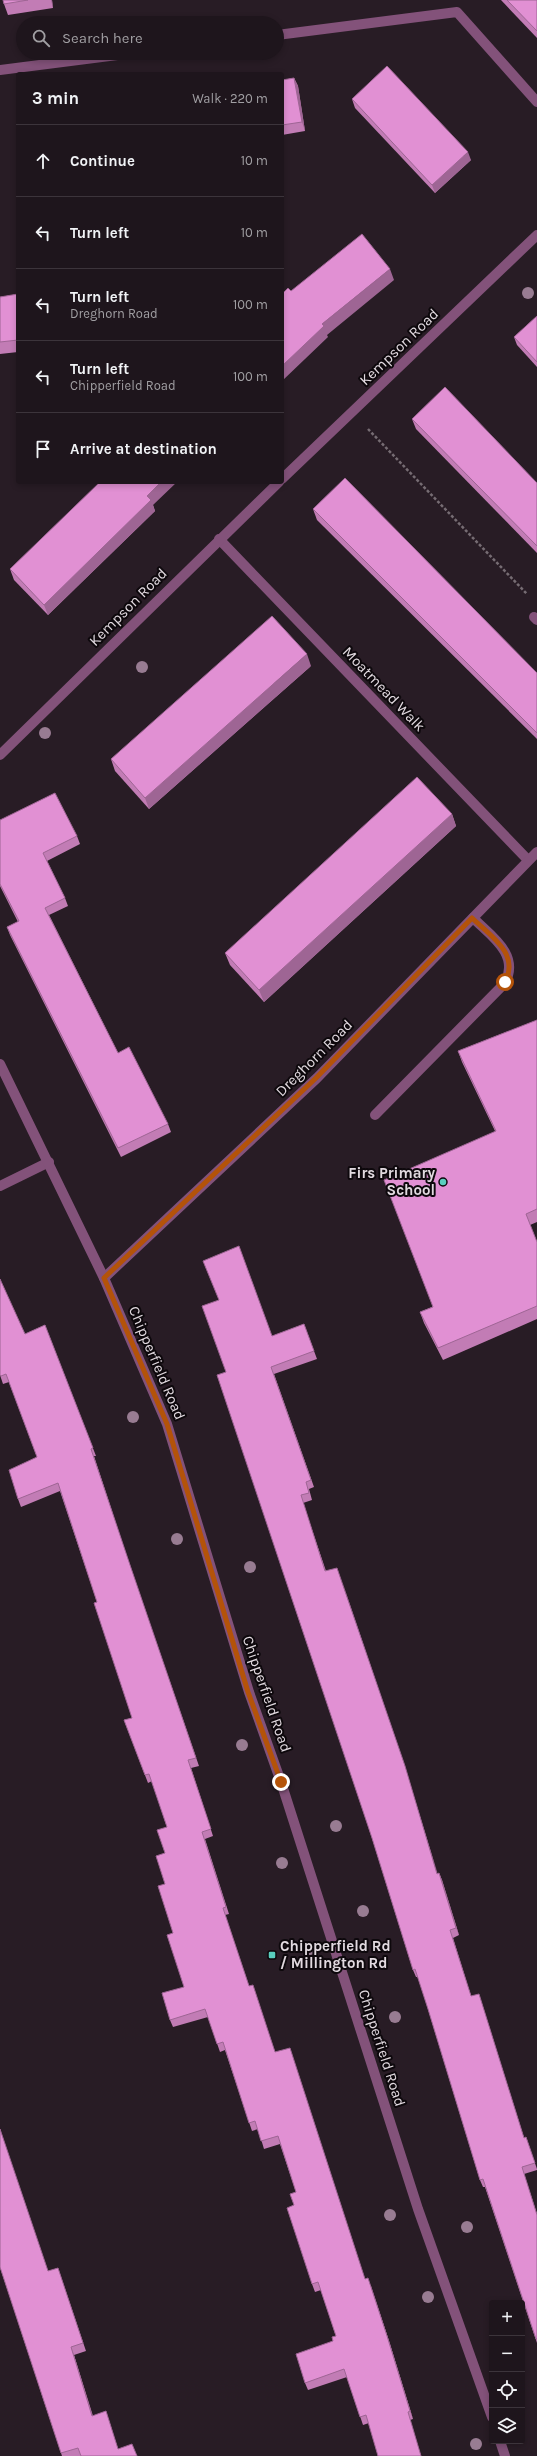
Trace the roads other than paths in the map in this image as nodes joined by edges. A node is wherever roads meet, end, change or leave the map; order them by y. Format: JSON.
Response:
{"nodes":[{"id":1,"x":284,"y":34,"type":"edge"},
{"id":2,"x":78,"y":60,"type":"edge"},
{"id":3,"x":0,"y":70,"type":"edge"},
{"id":4,"x":537,"y":102,"type":"edge"},
{"id":5,"x":537,"y":235,"type":"edge"},
{"id":6,"x":284,"y":477,"type":"edge"},
{"id":7,"x":277,"y":484,"type":"edge"},
{"id":8,"x":219,"y":539,"type":"junction"},
{"id":9,"x":0,"y":754,"type":"edge"},
{"id":10,"x":537,"y":852,"type":"edge"},
{"id":11,"x":528,"y":860,"type":"junction"},
{"id":12,"x":472,"y":918,"type":"junction"},
{"id":13,"x":0,"y":1064,"type":"edge"},
{"id":14,"x":375,"y":1115,"type":"dead end"},
{"id":15,"x":49,"y":1162,"type":"junction"},
{"id":16,"x":0,"y":1186,"type":"edge"},
{"id":17,"x":104,"y":1278,"type":"junction"},
{"id":18,"x":489,"y":2409,"type":"edge"},
{"id":19,"x":501,"y":2444,"type":"edge"},
{"id":20,"x":506,"y":2456,"type":"edge"}],
"edges":[{"from":1,"to":4,"type":"street"},
{"from":2,"to":3,"type":"street"},
{"from":5,"to":6,"type":"street","name":"Kempson Road"},
{"from":7,"to":8,"type":"street","name":"Kempson Road"},
{"from":8,"to":9,"type":"street","name":"Kempson Road"},
{"from":8,"to":11,"type":"street","name":"Moatmead Walk"},
{"from":10,"to":11,"type":"street","name":"Dreghorn Road"},
{"from":11,"to":12,"type":"street","name":"Dreghorn Road"},
{"from":12,"to":14,"type":"street"},
{"from":12,"to":17,"type":"street","name":"Dreghorn Road"},
{"from":13,"to":15,"type":"street","name":"Chipperfield Road"},
{"from":15,"to":16,"type":"street"},
{"from":15,"to":17,"type":"street","name":"Chipperfield Road"},
{"from":17,"to":18,"type":"street","name":"Chipperfield Road"},
{"from":19,"to":20,"type":"street"}]}
